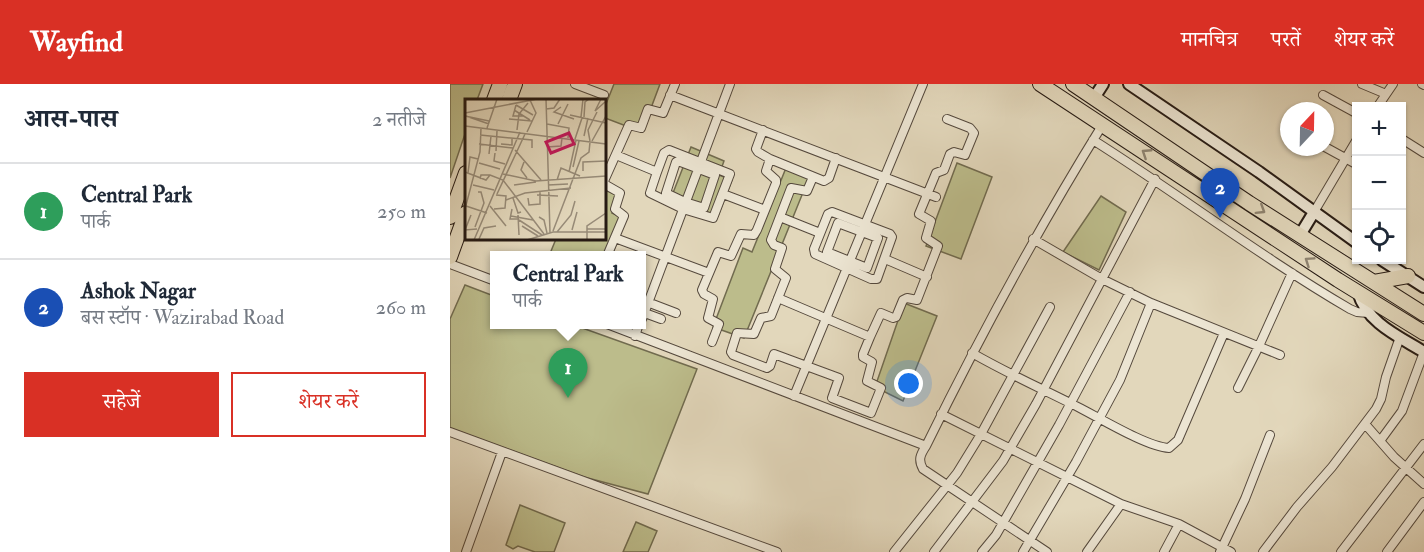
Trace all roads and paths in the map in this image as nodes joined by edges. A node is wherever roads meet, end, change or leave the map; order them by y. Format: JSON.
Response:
{"nodes":[{"id":1,"x":500,"y":84,"type":"edge"},
{"id":2,"x":515,"y":84,"type":"edge"},
{"id":3,"x":575,"y":84,"type":"edge"},
{"id":4,"x":675,"y":84,"type":"edge"},
{"id":5,"x":730,"y":84,"type":"edge"},
{"id":6,"x":923,"y":84,"type":"edge"},
{"id":7,"x":1040,"y":84,"type":"edge"},
{"id":8,"x":1073,"y":84,"type":"edge"},
{"id":9,"x":1103,"y":84,"type":"edge"},
{"id":10,"x":1129,"y":84,"type":"edge"},
{"id":11,"x":1362,"y":84,"type":"edge"},
{"id":12,"x":1393,"y":84,"type":"edge"},
{"id":13,"x":670,"y":94,"type":"junction"},
{"id":14,"x":1386,"y":94,"type":"junction"},
{"id":15,"x":604,"y":95,"type":"dead end"},
{"id":16,"x":1323,"y":95,"type":"dead end"},
{"id":17,"x":494,"y":99,"type":"edge"},
{"id":18,"x":508,"y":99,"type":"edge"},
{"id":19,"x":1094,"y":99,"type":"junction"},
{"id":20,"x":1381,"y":102,"type":"edge"},
{"id":21,"x":1352,"y":111,"type":"edge"},
{"id":22,"x":719,"y":113,"type":"junction"},
{"id":23,"x":947,"y":119,"type":"dead end"},
{"id":24,"x":1103,"y":124,"type":"junction"},
{"id":25,"x":763,"y":130,"type":"junction"},
{"id":26,"x":1093,"y":140,"type":"junction"},
{"id":27,"x":1406,"y":142,"type":"edge"},
{"id":28,"x":1352,"y":148,"type":"edge"},
{"id":29,"x":1334,"y":152,"type":"edge"},
{"id":30,"x":1424,"y":153,"type":"edge"},
{"id":31,"x":616,"y":155,"type":"junction"},
{"id":32,"x":837,"y":158,"type":"junction"},
{"id":33,"x":1346,"y":158,"type":"junction"},
{"id":34,"x":770,"y":159,"type":"junction"},
{"id":35,"x":1352,"y":162,"type":"edge"},
{"id":36,"x":700,"y":164,"type":"junction"},
{"id":37,"x":657,"y":172,"type":"junction"},
{"id":38,"x":465,"y":176,"type":"edge"},
{"id":39,"x":813,"y":177,"type":"junction"},
{"id":40,"x":885,"y":177,"type":"junction"},
{"id":41,"x":606,"y":178,"type":"edge"},
{"id":42,"x":1155,"y":179,"type":"junction"},
{"id":43,"x":606,"y":185,"type":"edge"},
{"id":44,"x":927,"y":193,"type":"junction"},
{"id":45,"x":723,"y":194,"type":"junction"},
{"id":46,"x":936,"y":197,"type":"dead end"},
{"id":47,"x":684,"y":205,"type":"junction"},
{"id":48,"x":765,"y":210,"type":"junction"},
{"id":49,"x":1314,"y":212,"type":"junction"},
{"id":50,"x":465,"y":216,"type":"edge"},
{"id":51,"x":450,"y":217,"type":"edge"},
{"id":52,"x":780,"y":217,"type":"junction"},
{"id":53,"x":863,"y":229,"type":"junction"},
{"id":54,"x":820,"y":233,"type":"junction"},
{"id":55,"x":1300,"y":235,"type":"junction"},
{"id":56,"x":615,"y":238,"type":"junction"},
{"id":57,"x":1033,"y":239,"type":"junction"},
{"id":58,"x":1352,"y":239,"type":"edge"},
{"id":59,"x":608,"y":251,"type":"edge"},
{"id":60,"x":665,"y":255,"type":"junction"},
{"id":61,"x":450,"y":257,"type":"edge"},
{"id":62,"x":885,"y":259,"type":"junction"},
{"id":63,"x":450,"y":264,"type":"edge"},
{"id":64,"x":1388,"y":264,"type":"edge"},
{"id":65,"x":848,"y":266,"type":"junction"},
{"id":66,"x":709,"y":273,"type":"junction"},
{"id":67,"x":1292,"y":273,"type":"junction"},
{"id":68,"x":1408,"y":276,"type":"junction"},
{"id":69,"x":927,"y":277,"type":"junction"},
{"id":70,"x":490,"y":279,"type":"edge"},
{"id":71,"x":1102,"y":279,"type":"junction"},
{"id":72,"x":1374,"y":282,"type":"junction"},
{"id":73,"x":1424,"y":287,"type":"edge"},
{"id":74,"x":1130,"y":292,"type":"junction"},
{"id":75,"x":1358,"y":292,"type":"junction"},
{"id":76,"x":778,"y":298,"type":"junction"},
{"id":77,"x":646,"y":299,"type":"edge"},
{"id":78,"x":646,"y":301,"type":"edge"},
{"id":79,"x":1152,"y":303,"type":"junction"},
{"id":80,"x":1050,"y":307,"type":"dead end"},
{"id":81,"x":1368,"y":313,"type":"junction"},
{"id":82,"x":676,"y":314,"type":"dead end"},
{"id":83,"x":1424,"y":314,"type":"edge"},
{"id":84,"x":646,"y":315,"type":"edge"},
{"id":85,"x":661,"y":319,"type":"dead end"},
{"id":86,"x":826,"y":319,"type":"junction"},
{"id":87,"x":619,"y":329,"type":"edge"},
{"id":88,"x":637,"y":329,"type":"edge"},
{"id":89,"x":1224,"y":333,"type":"junction"},
{"id":90,"x":1424,"y":333,"type":"edge"},
{"id":91,"x":635,"y":336,"type":"junction"},
{"id":92,"x":870,"y":337,"type":"junction"},
{"id":93,"x":1400,"y":337,"type":"junction"},
{"id":94,"x":712,"y":342,"type":"dead end"},
{"id":95,"x":1259,"y":346,"type":"junction"},
{"id":96,"x":1424,"y":352,"type":"edge"},
{"id":97,"x":972,"y":353,"type":"junction"},
{"id":98,"x":1280,"y":355,"type":"dead end"},
{"id":99,"x":807,"y":366,"type":"junction"},
{"id":100,"x":1012,"y":376,"type":"junction"},
{"id":101,"x":1238,"y":388,"type":"dead end"},
{"id":102,"x":1043,"y":391,"type":"junction"},
{"id":103,"x":794,"y":396,"type":"junction"},
{"id":104,"x":1071,"y":403,"type":"junction"},
{"id":105,"x":941,"y":414,"type":"junction"},
{"id":106,"x":1099,"y":418,"type":"junction"},
{"id":107,"x":1365,"y":424,"type":"junction"},
{"id":108,"x":450,"y":432,"type":"edge"},
{"id":109,"x":981,"y":434,"type":"junction"},
{"id":110,"x":1270,"y":435,"type":"dead end"},
{"id":111,"x":1380,"y":441,"type":"junction"},
{"id":112,"x":1424,"y":444,"type":"edge"},
{"id":113,"x":926,"y":446,"type":"junction"},
{"id":114,"x":1010,"y":449,"type":"junction"},
{"id":115,"x":502,"y":452,"type":"junction"},
{"id":116,"x":1038,"y":462,"type":"junction"},
{"id":117,"x":1405,"y":467,"type":"junction"},
{"id":118,"x":1067,"y":478,"type":"junction"},
{"id":119,"x":1424,"y":484,"type":"edge"},
{"id":120,"x":948,"y":485,"type":"junction"},
{"id":121,"x":972,"y":502,"type":"junction"},
{"id":122,"x":1424,"y":502,"type":"edge"},
{"id":123,"x":1121,"y":504,"type":"junction"},
{"id":124,"x":1003,"y":522,"type":"junction"},
{"id":125,"x":1179,"y":524,"type":"junction"},
{"id":126,"x":1030,"y":541,"type":"junction"},
{"id":127,"x":1221,"y":549,"type":"edge"},
{"id":128,"x":466,"y":552,"type":"edge"},
{"id":129,"x":777,"y":552,"type":"edge"},
{"id":130,"x":894,"y":552,"type":"edge"},
{"id":131,"x":934,"y":552,"type":"edge"},
{"id":132,"x":982,"y":552,"type":"edge"},
{"id":133,"x":1023,"y":552,"type":"edge"},
{"id":134,"x":1047,"y":552,"type":"edge"},
{"id":135,"x":1087,"y":552,"type":"edge"},
{"id":136,"x":1164,"y":552,"type":"edge"},
{"id":137,"x":1231,"y":552,"type":"edge"},
{"id":138,"x":1263,"y":552,"type":"edge"},
{"id":139,"x":1341,"y":552,"type":"edge"},
{"id":140,"x":1388,"y":552,"type":"edge"}],
"edges":[{"from":1,"to":17,"type":"highway"},
{"from":2,"to":18,"type":"highway"},
{"from":3,"to":15,"type":"street"},
{"from":4,"to":13,"type":"street"},
{"from":5,"to":22,"type":"street"},
{"from":6,"to":40,"type":"street"},
{"from":7,"to":24,"type":"highway"},
{"from":8,"to":19,"type":"highway"},
{"from":9,"to":19,"type":"street"},
{"from":10,"to":49,"type":"street"},
{"from":11,"to":14,"type":"street"},
{"from":12,"to":14,"type":"street"},
{"from":13,"to":22,"type":"street"},
{"from":13,"to":31,"type":"street"},
{"from":14,"to":20,"type":"street"},
{"from":16,"to":21,"type":"street"},
{"from":19,"to":55,"type":"highway","one_way":true},
{"from":22,"to":25,"type":"street"},
{"from":22,"to":36,"type":"street"},
{"from":23,"to":44,"type":"street"},
{"from":24,"to":26,"type":"street"},
{"from":75,"to":24,"type":"highway","one_way":true},
{"from":25,"to":32,"type":"street"},
{"from":25,"to":34,"type":"street"},
{"from":26,"to":42,"type":"street"},
{"from":26,"to":57,"type":"street"},
{"from":27,"to":30,"type":"street"},
{"from":28,"to":33,"type":"street"},
{"from":29,"to":33,"type":"street"},
{"from":31,"to":37,"type":"street"},
{"from":31,"to":41,"type":"street"},
{"from":32,"to":39,"type":"street"},
{"from":32,"to":40,"type":"street"},
{"from":33,"to":35,"type":"street"},
{"from":33,"to":49,"type":"street"},
{"from":34,"to":39,"type":"street"},
{"from":34,"to":48,"type":"street"},
{"from":36,"to":37,"type":"street"},
{"from":36,"to":45,"type":"street"},
{"from":36,"to":47,"type":"street"},
{"from":36,"to":47,"type":"street"},
{"from":36,"to":47,"type":"street"},
{"from":37,"to":47,"type":"street"},
{"from":38,"to":51,"type":"highway"},
{"from":39,"to":52,"type":"street"},
{"from":40,"to":44,"type":"street"},
{"from":40,"to":53,"type":"street"},
{"from":42,"to":67,"type":"street"},
{"from":42,"to":71,"type":"street"},
{"from":43,"to":56,"type":"street"},
{"from":44,"to":46,"type":"street"},
{"from":44,"to":69,"type":"street"},
{"from":45,"to":47,"type":"street"},
{"from":45,"to":48,"type":"street"},
{"from":47,"to":60,"type":"street"},
{"from":48,"to":66,"type":"street"},
{"from":49,"to":55,"type":"street"},
{"from":49,"to":58,"type":"street"},
{"from":50,"to":61,"type":"highway"},
{"from":52,"to":54,"type":"street"},
{"from":52,"to":76,"type":"street"},
{"from":53,"to":54,"type":"street"},
{"from":53,"to":62,"type":"street"},
{"from":53,"to":65,"type":"street"},
{"from":53,"to":65,"type":"street"},
{"from":53,"to":65,"type":"street"},
{"from":54,"to":65,"type":"street"},
{"from":55,"to":72,"type":"highway"},
{"from":56,"to":59,"type":"street"},
{"from":56,"to":60,"type":"street"},
{"from":57,"to":71,"type":"street"},
{"from":57,"to":97,"type":"street"},
{"from":60,"to":66,"type":"street"},
{"from":60,"to":77,"type":"street"},
{"from":62,"to":65,"type":"street"},
{"from":62,"to":69,"type":"street"},
{"from":63,"to":70,"type":"street"},
{"from":64,"to":68,"type":"street"},
{"from":65,"to":86,"type":"street"},
{"from":66,"to":94,"type":"street"},
{"from":67,"to":81,"type":"street"},
{"from":67,"to":95,"type":"street"},
{"from":68,"to":72,"type":"highway"},
{"from":68,"to":73,"type":"street"},
{"from":69,"to":92,"type":"street"},
{"from":71,"to":74,"type":"street"},
{"from":71,"to":102,"type":"street"},
{"from":72,"to":83,"type":"highway"},
{"from":74,"to":79,"type":"street"},
{"from":74,"to":104,"type":"street"},
{"from":75,"to":81,"type":"street"},
{"from":75,"to":90,"type":"highway"},
{"from":76,"to":86,"type":"street"},
{"from":76,"to":99,"type":"street"},
{"from":78,"to":82,"type":"street"},
{"from":79,"to":89,"type":"street"},
{"from":79,"to":106,"type":"street"},
{"from":80,"to":100,"type":"street"},
{"from":81,"to":93,"type":"street"},
{"from":84,"to":85,"type":"street"},
{"from":86,"to":92,"type":"street"},
{"from":86,"to":99,"type":"street"},
{"from":87,"to":91,"type":"street"},
{"from":88,"to":91,"type":"street"},
{"from":89,"to":95,"type":"street"},
{"from":89,"to":106,"type":"street"},
{"from":91,"to":103,"type":"street"},
{"from":92,"to":99,"type":"street"},
{"from":93,"to":96,"type":"street"},
{"from":93,"to":107,"type":"street"},
{"from":95,"to":98,"type":"street"},
{"from":95,"to":101,"type":"street"},
{"from":96,"to":111,"type":"street"},
{"from":97,"to":100,"type":"street"},
{"from":97,"to":105,"type":"street"},
{"from":99,"to":103,"type":"street"},
{"from":100,"to":102,"type":"street"},
{"from":100,"to":109,"type":"street"},
{"from":102,"to":104,"type":"street"},
{"from":102,"to":114,"type":"street"},
{"from":103,"to":113,"type":"street"},
{"from":104,"to":106,"type":"street"},
{"from":104,"to":116,"type":"street"},
{"from":105,"to":109,"type":"street"},
{"from":105,"to":113,"type":"street"},
{"from":106,"to":118,"type":"street"},
{"from":107,"to":111,"type":"street"},
{"from":107,"to":138,"type":"street"},
{"from":108,"to":115,"type":"street"},
{"from":109,"to":114,"type":"street"},
{"from":109,"to":120,"type":"street"},
{"from":110,"to":127,"type":"street"},
{"from":111,"to":117,"type":"street"},
{"from":112,"to":117,"type":"street"},
{"from":113,"to":120,"type":"street"},
{"from":114,"to":116,"type":"street"},
{"from":114,"to":121,"type":"street"},
{"from":115,"to":128,"type":"street"},
{"from":115,"to":129,"type":"street"},
{"from":116,"to":118,"type":"street"},
{"from":116,"to":124,"type":"street"},
{"from":117,"to":119,"type":"street"},
{"from":117,"to":139,"type":"street"},
{"from":118,"to":123,"type":"street"},
{"from":118,"to":126,"type":"street"},
{"from":120,"to":121,"type":"street"},
{"from":120,"to":130,"type":"street"},
{"from":121,"to":124,"type":"street"},
{"from":121,"to":131,"type":"street"},
{"from":122,"to":140,"type":"street"},
{"from":123,"to":125,"type":"street"},
{"from":123,"to":135,"type":"street"},
{"from":124,"to":126,"type":"street"},
{"from":124,"to":132,"type":"street"},
{"from":125,"to":127,"type":"street"},
{"from":125,"to":136,"type":"street"},
{"from":126,"to":133,"type":"street"},
{"from":126,"to":134,"type":"street"},
{"from":127,"to":137,"type":"street"}]}
